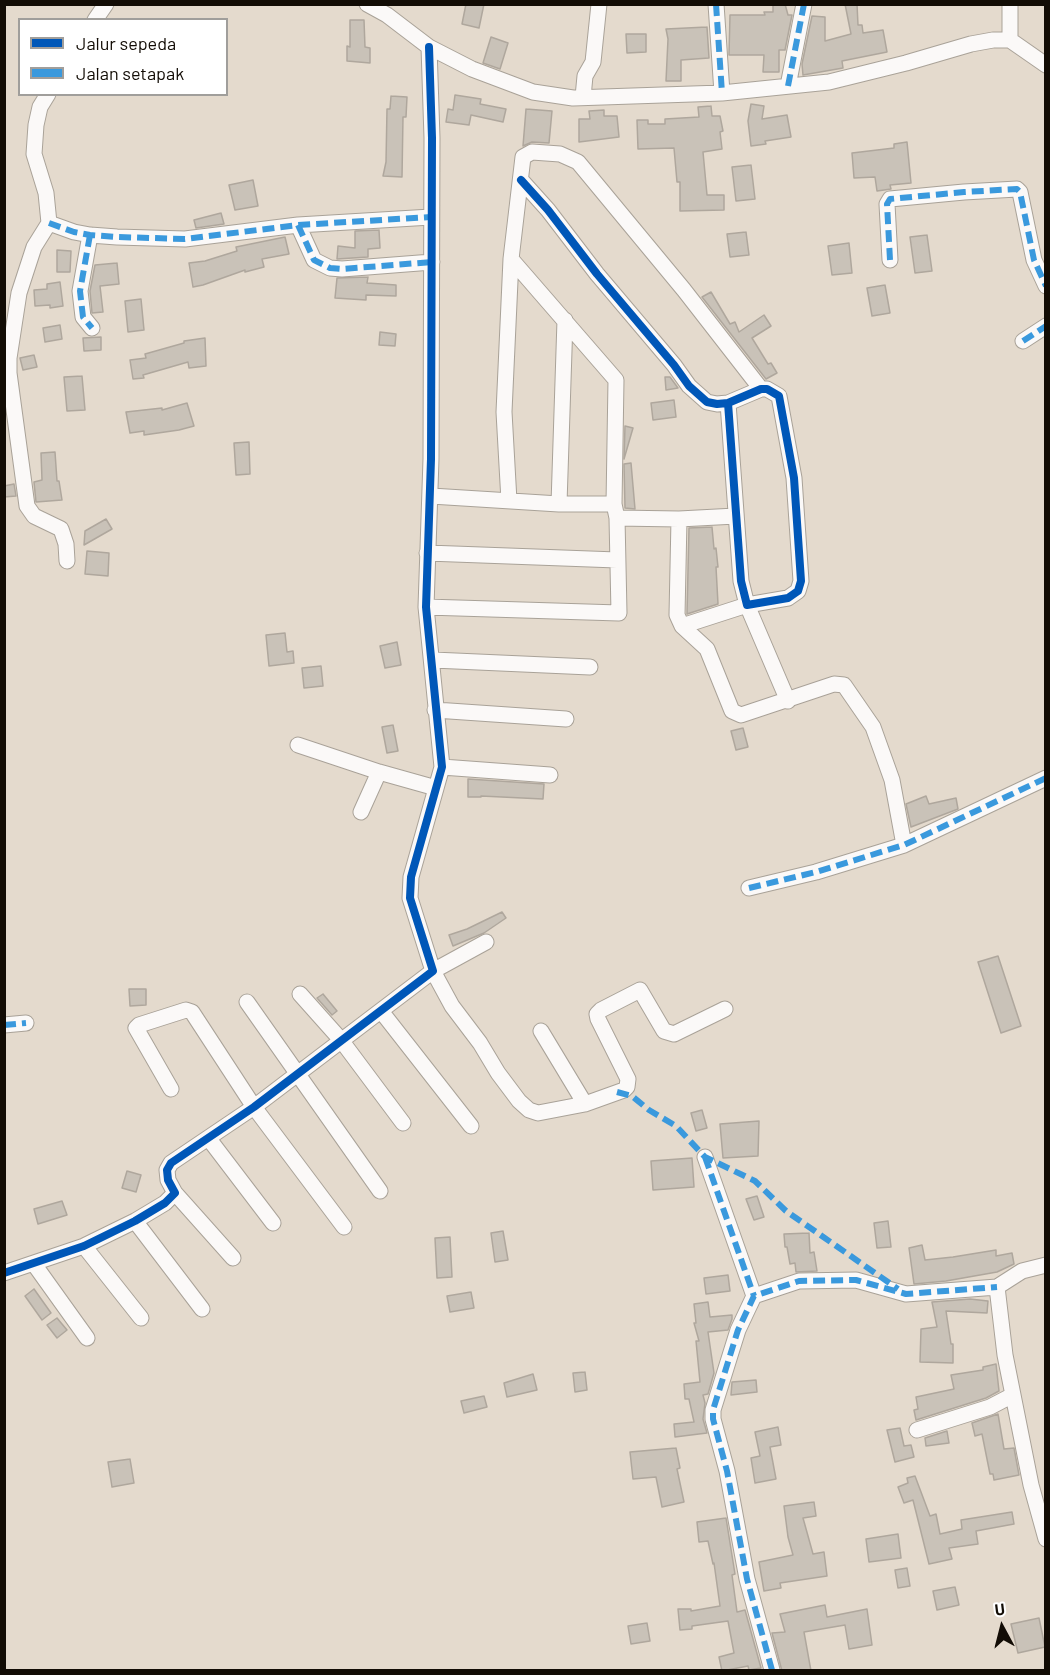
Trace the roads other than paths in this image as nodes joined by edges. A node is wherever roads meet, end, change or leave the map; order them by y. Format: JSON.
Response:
{"nodes":[{"id":1,"x":106,"y":4,"type":"edge"},
{"id":2,"x":367,"y":4,"type":"edge"},
{"id":3,"x":599,"y":4,"type":"edge"},
{"id":4,"x":716,"y":4,"type":"edge"},
{"id":5,"x":804,"y":4,"type":"edge"},
{"id":6,"x":1010,"y":4,"type":"edge"},
{"id":7,"x":96,"y":18,"type":"edge"},
{"id":8,"x":1010,"y":40,"type":"junction"},
{"id":9,"x":429,"y":47,"type":"junction"},
{"id":10,"x":1046,"y":65,"type":"edge"},
{"id":11,"x":788,"y":87,"type":"junction"},
{"id":12,"x":722,"y":93,"type":"junction"},
{"id":13,"x":47,"y":96,"type":"edge"},
{"id":14,"x":583,"y":97,"type":"junction"},
{"id":15,"x":521,"y":180,"type":"junction"},
{"id":16,"x":431,"y":217,"type":"junction"},
{"id":17,"x":49,"y":223,"type":"junction"},
{"id":18,"x":298,"y":225,"type":"junction"},
{"id":19,"x":90,"y":235,"type":"junction"},
{"id":20,"x":511,"y":259,"type":"junction"},
{"id":21,"x":890,"y":261,"type":"dead end"},
{"id":22,"x":432,"y":262,"type":"junction"},
{"id":23,"x":1046,"y":286,"type":"edge"},
{"id":24,"x":565,"y":320,"type":"junction"},
{"id":25,"x":1046,"y":326,"type":"edge"},
{"id":26,"x":92,"y":328,"type":"dead end"},
{"id":27,"x":1023,"y":341,"type":"dead end"},
{"id":28,"x":7,"y":373,"type":"edge"},
{"id":29,"x":761,"y":389,"type":"junction"},
{"id":30,"x":728,"y":402,"type":"junction"},
{"id":31,"x":430,"y":496,"type":"junction"},
{"id":32,"x":509,"y":501,"type":"junction"},
{"id":33,"x":560,"y":504,"type":"junction"},
{"id":34,"x":616,"y":511,"type":"junction"},
{"id":35,"x":736,"y":516,"type":"junction"},
{"id":36,"x":679,"y":519,"type":"junction"},
{"id":37,"x":427,"y":553,"type":"junction"},
{"id":38,"x":617,"y":560,"type":"junction"},
{"id":39,"x":67,"y":561,"type":"dead end"},
{"id":40,"x":747,"y":605,"type":"junction"},
{"id":41,"x":426,"y":607,"type":"junction"},
{"id":42,"x":682,"y":626,"type":"junction"},
{"id":43,"x":433,"y":660,"type":"junction"},
{"id":44,"x":590,"y":667,"type":"dead end"},
{"id":45,"x":788,"y":701,"type":"junction"},
{"id":46,"x":435,"y":710,"type":"junction"},
{"id":47,"x":566,"y":719,"type":"dead end"},
{"id":48,"x":298,"y":745,"type":"dead end"},
{"id":49,"x":442,"y":767,"type":"junction"},
{"id":50,"x":379,"y":772,"type":"junction"},
{"id":51,"x":550,"y":775,"type":"dead end"},
{"id":52,"x":1046,"y":778,"type":"edge"},
{"id":53,"x":436,"y":788,"type":"junction"},
{"id":54,"x":361,"y":812,"type":"dead end"},
{"id":55,"x":903,"y":845,"type":"junction"},
{"id":56,"x":749,"y":888,"type":"dead end"},
{"id":57,"x":486,"y":942,"type":"dead end"},
{"id":58,"x":433,"y":971,"type":"junction"},
{"id":59,"x":300,"y":994,"type":"dead end"},
{"id":60,"x":247,"y":1002,"type":"dead end"},
{"id":61,"x":725,"y":1009,"type":"dead end"},
{"id":62,"x":381,"y":1011,"type":"junction"},
{"id":63,"x":26,"y":1023,"type":"dead end"},
{"id":64,"x":4,"y":1025,"type":"edge"},
{"id":65,"x":541,"y":1031,"type":"dead end"},
{"id":66,"x":341,"y":1040,"type":"junction"},
{"id":67,"x":297,"y":1075,"type":"junction"},
{"id":68,"x":171,"y":1089,"type":"dead end"},
{"id":69,"x":585,"y":1104,"type":"junction"},
{"id":70,"x":254,"y":1107,"type":"junction"},
{"id":71,"x":403,"y":1123,"type":"dead end"},
{"id":72,"x":471,"y":1126,"type":"dead end"},
{"id":73,"x":208,"y":1138,"type":"junction"},
{"id":74,"x":705,"y":1157,"type":"dead end"},
{"id":75,"x":380,"y":1191,"type":"dead end"},
{"id":76,"x":175,"y":1193,"type":"junction"},
{"id":77,"x":135,"y":1221,"type":"junction"},
{"id":78,"x":273,"y":1223,"type":"dead end"},
{"id":79,"x":344,"y":1227,"type":"dead end"},
{"id":80,"x":84,"y":1246,"type":"junction"},
{"id":81,"x":233,"y":1258,"type":"dead end"},
{"id":82,"x":34,"y":1264,"type":"junction"},
{"id":83,"x":1046,"y":1265,"type":"edge"},
{"id":84,"x":4,"y":1273,"type":"edge"},
{"id":85,"x":997,"y":1287,"type":"junction"},
{"id":86,"x":754,"y":1296,"type":"junction"},
{"id":87,"x":202,"y":1309,"type":"dead end"},
{"id":88,"x":141,"y":1318,"type":"dead end"},
{"id":89,"x":87,"y":1338,"type":"dead end"},
{"id":90,"x":1013,"y":1395,"type":"junction"},
{"id":91,"x":917,"y":1430,"type":"dead end"},
{"id":92,"x":1041,"y":1507,"type":"edge"},
{"id":93,"x":1046,"y":1539,"type":"edge"},
{"id":94,"x":772,"y":1671,"type":"edge"}],
"edges":[{"from":1,"to":7,"type":"street"},
{"from":2,"to":9,"type":"street"},
{"from":3,"to":14,"type":"street"},
{"from":4,"to":12,"type":"street"},
{"from":5,"to":11,"type":"street"},
{"from":6,"to":8,"type":"street"},
{"from":8,"to":10,"type":"street"},
{"from":8,"to":11,"type":"street"},
{"from":9,"to":14,"type":"street"},
{"from":9,"to":16,"type":"street"},
{"from":11,"to":12,"type":"street"},
{"from":12,"to":14,"type":"street"},
{"from":13,"to":17,"type":"street"},
{"from":15,"to":20,"type":"street"},
{"from":15,"to":29,"type":"street"},
{"from":15,"to":30,"type":"street"},
{"from":16,"to":18,"type":"street"},
{"from":16,"to":22,"type":"street"},
{"from":17,"to":19,"type":"street"},
{"from":17,"to":28,"type":"street"},
{"from":18,"to":19,"type":"street"},
{"from":18,"to":22,"type":"street"},
{"from":19,"to":26,"type":"street"},
{"from":20,"to":24,"type":"street"},
{"from":20,"to":32,"type":"street"},
{"from":21,"to":23,"type":"street"},
{"from":22,"to":31,"type":"street"},
{"from":24,"to":33,"type":"street"},
{"from":24,"to":34,"type":"street"},
{"from":25,"to":27,"type":"street"},
{"from":28,"to":39,"type":"street"},
{"from":29,"to":30,"type":"street"},
{"from":29,"to":40,"type":"street"},
{"from":30,"to":35,"type":"street"},
{"from":31,"to":32,"type":"street"},
{"from":31,"to":37,"type":"street"},
{"from":32,"to":33,"type":"street"},
{"from":33,"to":34,"type":"street"},
{"from":34,"to":36,"type":"street"},
{"from":34,"to":38,"type":"street"},
{"from":35,"to":36,"type":"street"},
{"from":35,"to":40,"type":"street"},
{"from":36,"to":42,"type":"street"},
{"from":37,"to":38,"type":"street"},
{"from":37,"to":41,"type":"street"},
{"from":38,"to":41,"type":"street"},
{"from":40,"to":42,"type":"street"},
{"from":40,"to":45,"type":"street"},
{"from":41,"to":43,"type":"street"},
{"from":42,"to":45,"type":"street"},
{"from":43,"to":44,"type":"street"},
{"from":43,"to":46,"type":"street"},
{"from":45,"to":55,"type":"street"},
{"from":46,"to":47,"type":"street"},
{"from":46,"to":49,"type":"street"},
{"from":48,"to":50,"type":"street"},
{"from":49,"to":51,"type":"street"},
{"from":49,"to":53,"type":"street"},
{"from":50,"to":53,"type":"street"},
{"from":50,"to":54,"type":"street"},
{"from":52,"to":55,"type":"street"},
{"from":53,"to":58,"type":"street"},
{"from":55,"to":56,"type":"street"},
{"from":57,"to":58,"type":"street"},
{"from":58,"to":62,"type":"street"},
{"from":58,"to":69,"type":"street"},
{"from":59,"to":66,"type":"street"},
{"from":60,"to":67,"type":"street"},
{"from":61,"to":69,"type":"street"},
{"from":62,"to":66,"type":"street"},
{"from":62,"to":72,"type":"street"},
{"from":63,"to":64,"type":"street"},
{"from":65,"to":69,"type":"street"},
{"from":66,"to":67,"type":"street"},
{"from":66,"to":71,"type":"street"},
{"from":67,"to":70,"type":"street"},
{"from":67,"to":75,"type":"street"},
{"from":68,"to":70,"type":"street"},
{"from":70,"to":73,"type":"street"},
{"from":70,"to":79,"type":"street"},
{"from":73,"to":76,"type":"street"},
{"from":73,"to":78,"type":"street"},
{"from":74,"to":86,"type":"street"},
{"from":76,"to":77,"type":"street"},
{"from":76,"to":81,"type":"street"},
{"from":77,"to":80,"type":"street"},
{"from":77,"to":87,"type":"street"},
{"from":80,"to":82,"type":"street"},
{"from":80,"to":88,"type":"street"},
{"from":82,"to":84,"type":"street"},
{"from":82,"to":89,"type":"street"},
{"from":83,"to":85,"type":"street"},
{"from":85,"to":86,"type":"street"},
{"from":85,"to":90,"type":"street"},
{"from":86,"to":94,"type":"street"},
{"from":90,"to":91,"type":"street"},
{"from":90,"to":92,"type":"street"},
{"from":92,"to":93,"type":"street"}]}
